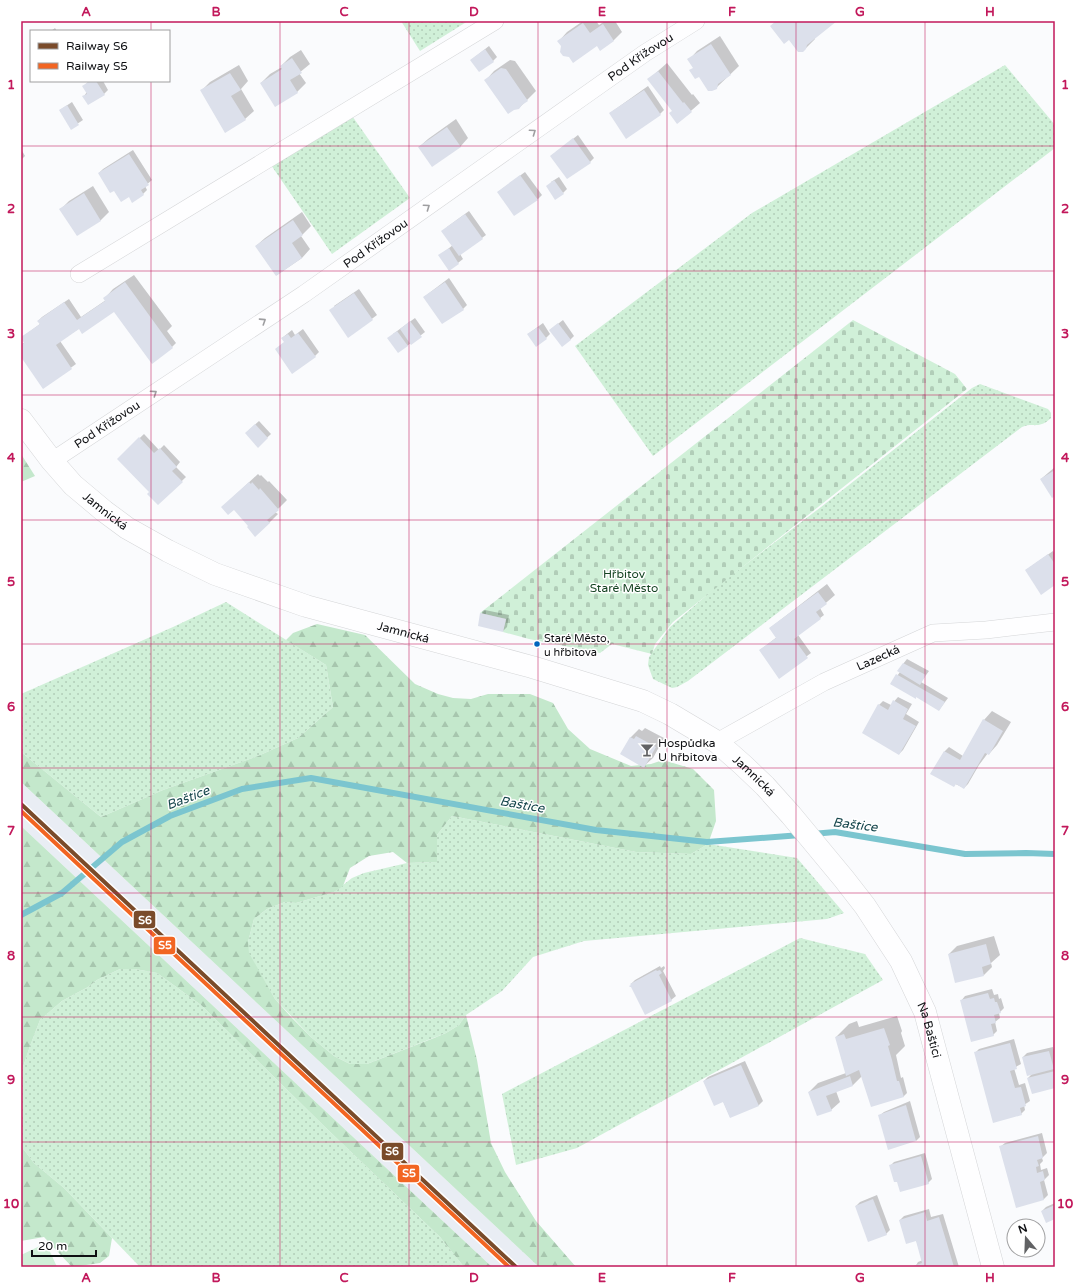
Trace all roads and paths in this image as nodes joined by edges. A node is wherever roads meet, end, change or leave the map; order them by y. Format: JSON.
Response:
{"nodes":[{"id":1,"x":495,"y":21,"type":"edge"},
{"id":2,"x":696,"y":21,"type":"edge"},
{"id":3,"x":79,"y":274,"type":"dead end"},
{"id":4,"x":21,"y":420,"type":"edge"},
{"id":5,"x":52,"y":462,"type":"junction"},
{"id":6,"x":1055,"y":622,"type":"edge"},
{"id":7,"x":717,"y":742,"type":"junction"},
{"id":8,"x":799,"y":824,"type":"joint"},
{"id":9,"x":993,"y":1267,"type":"edge"}],
"edges":[{"from":1,"to":3,"type":"street"},
{"from":5,"to":2,"type":"street","name":"Pod Křížovou","one_way":true},
{"from":4,"to":5,"type":"main road","name":"Jamnická"},
{"from":5,"to":7,"type":"main road","name":"Jamnická"},
{"from":6,"to":7,"type":"street","name":"Lazecká"},
{"from":7,"to":8,"type":"main road","name":"Jamnická"},
{"from":8,"to":9,"type":"main road","name":"Na Baštici"}]}
